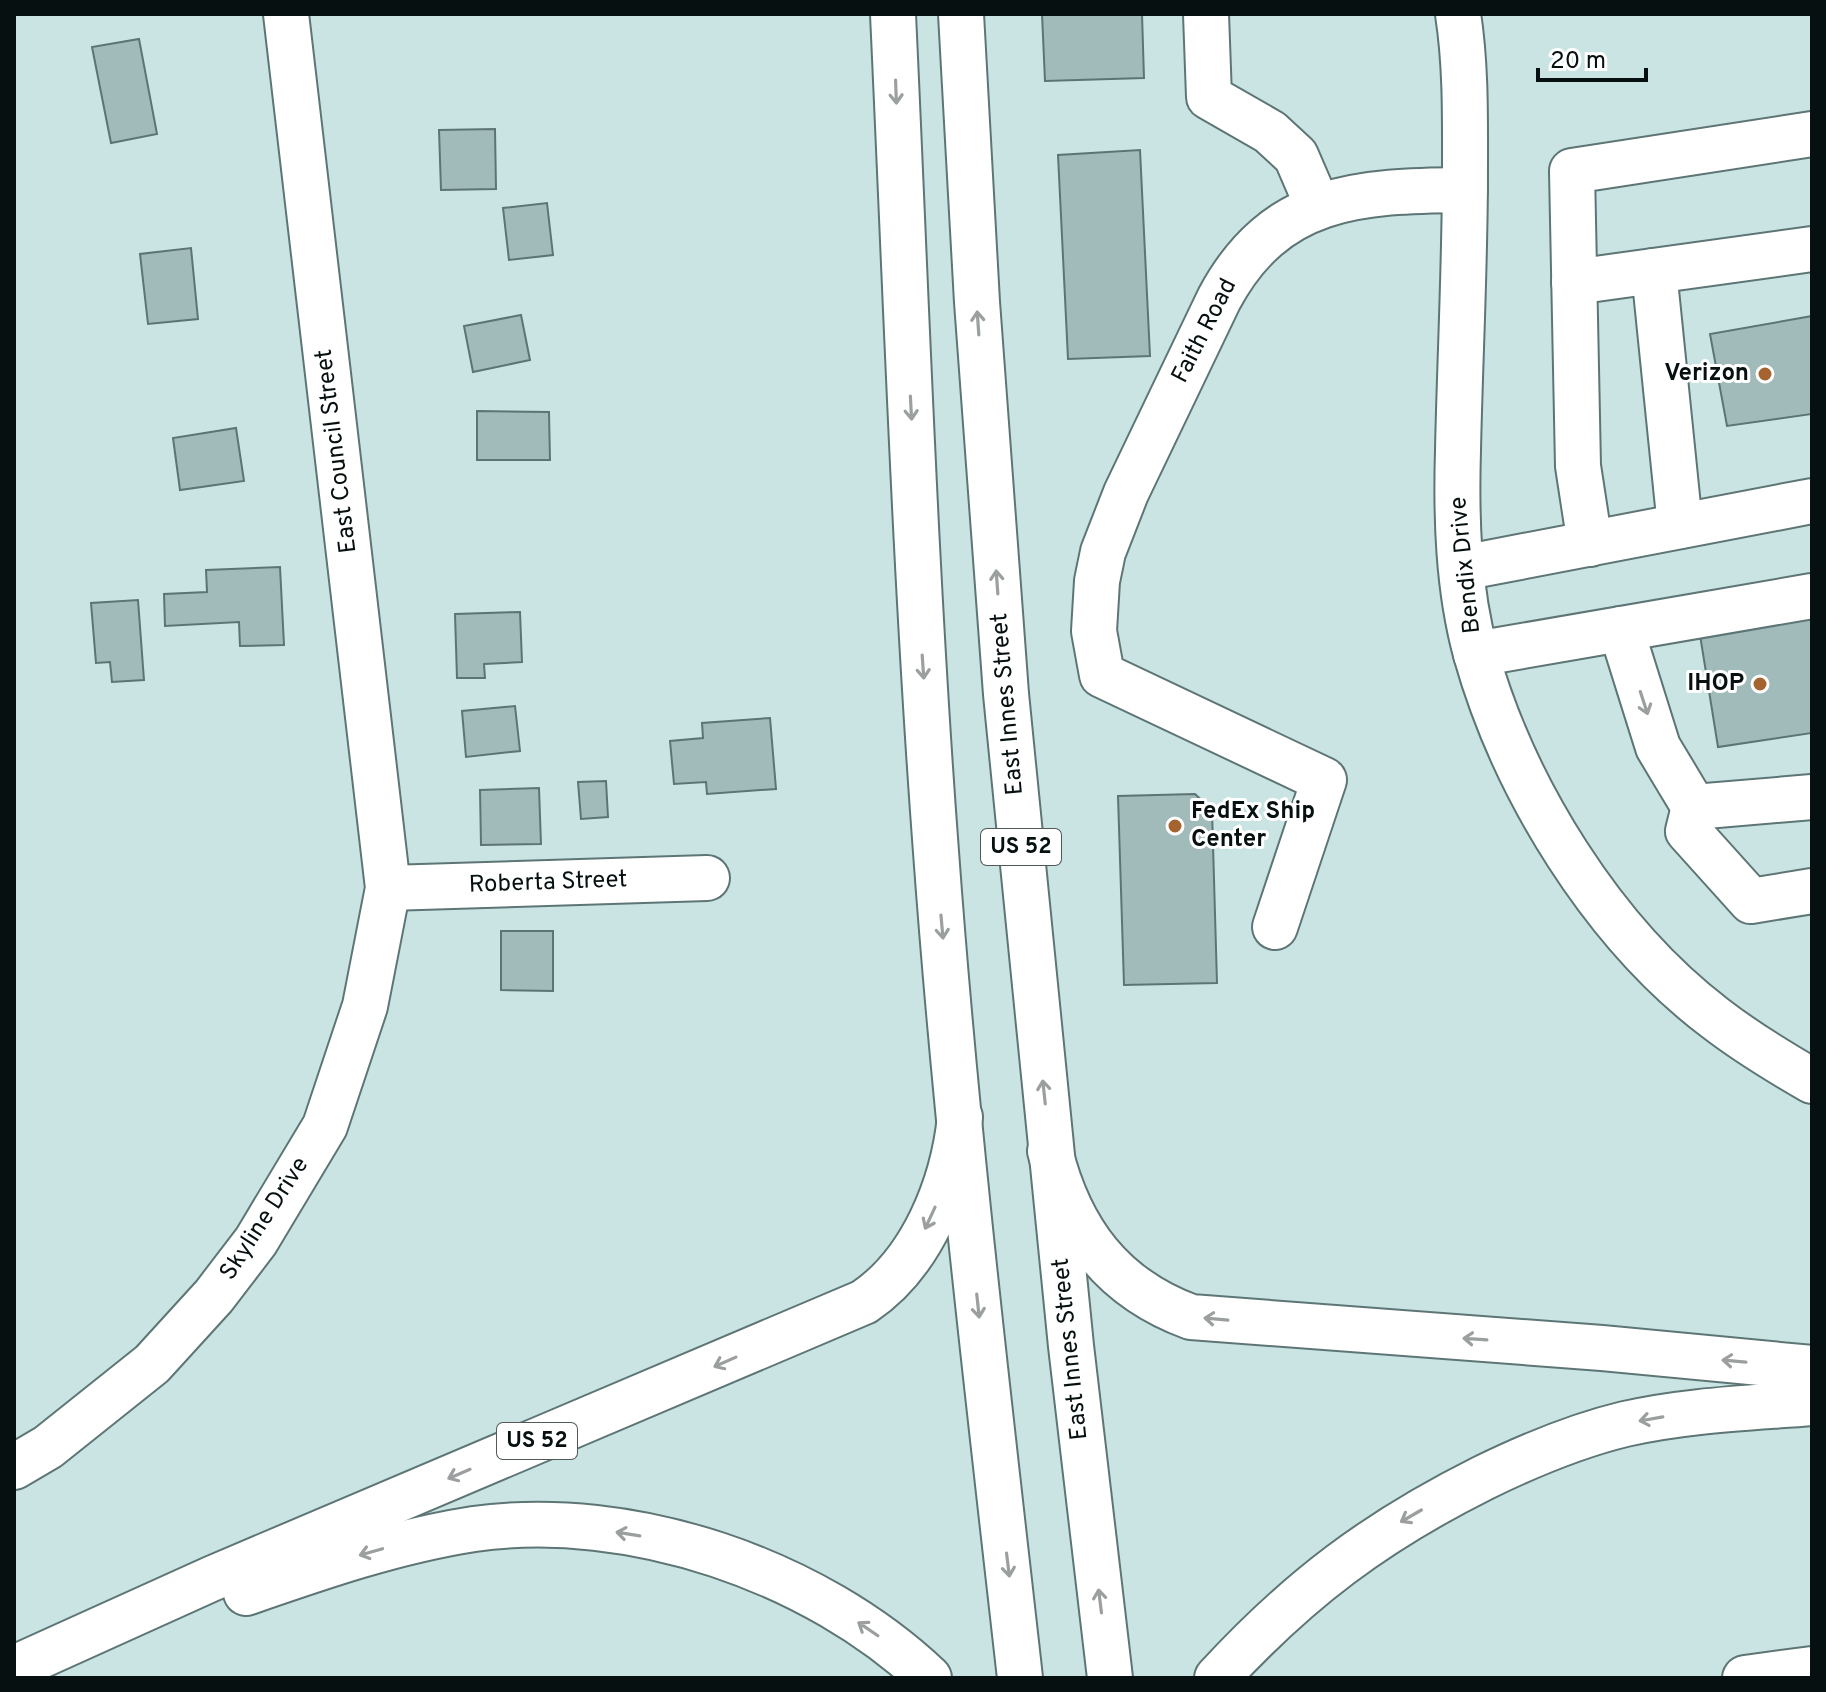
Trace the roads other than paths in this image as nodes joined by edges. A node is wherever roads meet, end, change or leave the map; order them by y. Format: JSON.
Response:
{"nodes":[{"id":1,"x":286,"y":14,"type":"edge"},
{"id":2,"x":893,"y":14,"type":"edge"},
{"id":3,"x":961,"y":14,"type":"edge"},
{"id":4,"x":1206,"y":14,"type":"edge"},
{"id":5,"x":1467,"y":18,"type":"edge"},
{"id":6,"x":1811,"y":146,"type":"edge"},
{"id":7,"x":1465,"y":190,"type":"junction"},
{"id":8,"x":1318,"y":207,"type":"junction"},
{"id":9,"x":1812,"y":249,"type":"edge"},
{"id":10,"x":1654,"y":271,"type":"junction"},
{"id":11,"x":1574,"y":282,"type":"junction"},
{"id":12,"x":1812,"y":501,"type":"edge"},
{"id":13,"x":1680,"y":526,"type":"junction"},
{"id":14,"x":1590,"y":544,"type":"junction"},
{"id":15,"x":1462,"y":568,"type":"junction"},
{"id":16,"x":1812,"y":596,"type":"edge"},
{"id":17,"x":1621,"y":629,"type":"junction"},
{"id":18,"x":1476,"y":654,"type":"junction"},
{"id":19,"x":1812,"y":797,"type":"edge"},
{"id":20,"x":1694,"y":807,"type":"junction"},
{"id":21,"x":707,"y":878,"type":"dead end"},
{"id":22,"x":388,"y":888,"type":"junction"},
{"id":23,"x":1812,"y":891,"type":"edge"},
{"id":24,"x":1275,"y":927,"type":"dead end"},
{"id":25,"x":1812,"y":1081,"type":"edge"},
{"id":26,"x":960,"y":1117,"type":"junction"},
{"id":27,"x":1050,"y":1151,"type":"junction"},
{"id":28,"x":1812,"y":1368,"type":"edge"},
{"id":29,"x":1812,"y":1403,"type":"edge"},
{"id":30,"x":14,"y":1467,"type":"edge"},
{"id":31,"x":14,"y":1668,"type":"edge"},
{"id":32,"x":1812,"y":1669,"type":"edge"},
{"id":33,"x":14,"y":1677,"type":"edge"},
{"id":34,"x":929,"y":1678,"type":"edge"},
{"id":35,"x":1020,"y":1678,"type":"edge"},
{"id":36,"x":1110,"y":1678,"type":"edge"},
{"id":37,"x":1217,"y":1678,"type":"edge"},
{"id":38,"x":1745,"y":1678,"type":"edge"}],
"edges":[{"from":1,"to":22,"type":"main road","name":"East Council Street"},
{"from":2,"to":26,"type":"main road","number":"US 52","one_way":true},
{"from":27,"to":3,"type":"main road","name":"East Innes Street","number":"US 52","one_way":true},
{"from":4,"to":8,"type":"main road"},
{"from":5,"to":7,"type":"main road","name":"Bendix Drive"},
{"from":6,"to":11,"type":"main road"},
{"from":7,"to":8,"type":"main road","name":"Faith Road"},
{"from":7,"to":15,"type":"main road","name":"Bendix Drive"},
{"from":8,"to":24,"type":"main road","name":"Faith Road"},
{"from":9,"to":10,"type":"main road"},
{"from":10,"to":11,"type":"main road"},
{"from":10,"to":13,"type":"main road"},
{"from":11,"to":14,"type":"main road"},
{"from":12,"to":13,"type":"main road"},
{"from":13,"to":14,"type":"main road"},
{"from":14,"to":15,"type":"main road"},
{"from":15,"to":18,"type":"main road","name":"Bendix Drive"},
{"from":16,"to":17,"type":"main road"},
{"from":17,"to":18,"type":"main road"},
{"from":17,"to":20,"type":"main road","one_way":true},
{"from":18,"to":25,"type":"main road","name":"Bendix Drive"},
{"from":19,"to":20,"type":"main road"},
{"from":20,"to":23,"type":"main road"},
{"from":21,"to":22,"type":"main road","name":"Roberta Street"},
{"from":22,"to":30,"type":"main road","name":"Skyline Drive"},
{"from":26,"to":31,"type":"main road","number":"US 52","one_way":true},
{"from":26,"to":35,"type":"main road","one_way":true},
{"from":28,"to":27,"type":"main road","one_way":true},
{"from":36,"to":27,"type":"main road","name":"East Innes Street","number":"US 52","one_way":true},
{"from":29,"to":37,"type":"main road","one_way":true},
{"from":32,"to":38,"type":"main road"},
{"from":34,"to":33,"type":"main road","one_way":true}]}
